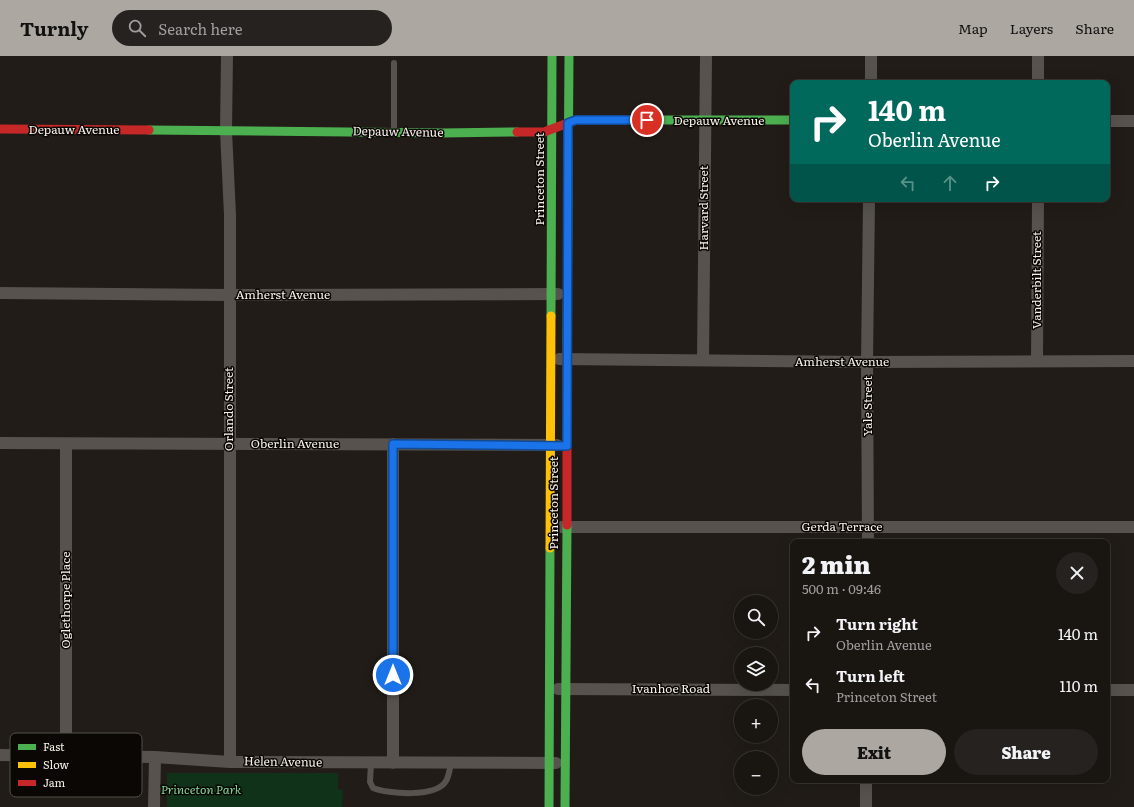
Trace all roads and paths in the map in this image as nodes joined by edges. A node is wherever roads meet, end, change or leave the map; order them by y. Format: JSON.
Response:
{"nodes":[{"id":1,"x":227,"y":56,"type":"edge"},
{"id":2,"x":552,"y":56,"type":"edge"},
{"id":3,"x":569,"y":56,"type":"edge"},
{"id":4,"x":706,"y":56,"type":"edge"},
{"id":5,"x":871,"y":56,"type":"edge"},
{"id":6,"x":1038,"y":56,"type":"edge"},
{"id":7,"x":394,"y":63,"type":"dead end"},
{"id":8,"x":871,"y":80,"type":"edge"},
{"id":9,"x":1038,"y":80,"type":"edge"},
{"id":10,"x":790,"y":120,"type":"edge"},
{"id":11,"x":705,"y":121,"type":"junction"},
{"id":12,"x":1110,"y":121,"type":"edge"},
{"id":13,"x":1134,"y":121,"type":"edge"},
{"id":14,"x":568,"y":123,"type":"junction"},
{"id":15,"x":0,"y":129,"type":"edge"},
{"id":16,"x":552,"y":129,"type":"junction"},
{"id":17,"x":226,"y":131,"type":"junction"},
{"id":18,"x":394,"y":132,"type":"junction"},
{"id":19,"x":870,"y":202,"type":"edge"},
{"id":20,"x":1038,"y":202,"type":"edge"},
{"id":21,"x":0,"y":293,"type":"edge"},
{"id":22,"x":551,"y":294,"type":"junction"},
{"id":23,"x":567,"y":294,"type":"junction"},
{"id":24,"x":229,"y":295,"type":"junction"},
{"id":25,"x":551,"y":359,"type":"junction"},
{"id":26,"x":567,"y":359,"type":"junction"},
{"id":27,"x":703,"y":360,"type":"junction"},
{"id":28,"x":1037,"y":360,"type":"junction"},
{"id":29,"x":1134,"y":361,"type":"edge"},
{"id":30,"x":868,"y":362,"type":"junction"},
{"id":31,"x":0,"y":443,"type":"edge"},
{"id":32,"x":229,"y":443,"type":"junction"},
{"id":33,"x":66,"y":444,"type":"junction"},
{"id":34,"x":393,"y":444,"type":"junction"},
{"id":35,"x":551,"y":445,"type":"junction"},
{"id":36,"x":567,"y":446,"type":"junction"},
{"id":37,"x":550,"y":526,"type":"junction"},
{"id":38,"x":566,"y":527,"type":"junction"},
{"id":39,"x":868,"y":527,"type":"junction"},
{"id":40,"x":1134,"y":527,"type":"edge"},
{"id":41,"x":868,"y":539,"type":"edge"},
{"id":42,"x":550,"y":689,"type":"junction"},
{"id":43,"x":566,"y":689,"type":"junction"},
{"id":44,"x":790,"y":690,"type":"edge"},
{"id":45,"x":1110,"y":690,"type":"edge"},
{"id":46,"x":1134,"y":690,"type":"edge"},
{"id":47,"x":66,"y":733,"type":"edge"},
{"id":48,"x":142,"y":757,"type":"edge"},
{"id":49,"x":155,"y":757,"type":"junction"},
{"id":50,"x":230,"y":762,"type":"junction"},
{"id":51,"x":371,"y":763,"type":"junction"},
{"id":52,"x":393,"y":763,"type":"junction"},
{"id":53,"x":451,"y":763,"type":"junction"},
{"id":54,"x":549,"y":763,"type":"junction"},
{"id":55,"x":565,"y":763,"type":"junction"},
{"id":56,"x":866,"y":783,"type":"edge"},
{"id":57,"x":154,"y":807,"type":"edge"},
{"id":58,"x":549,"y":807,"type":"edge"},
{"id":59,"x":565,"y":807,"type":"edge"},
{"id":60,"x":866,"y":807,"type":"edge"}],
"edges":[{"from":1,"to":17,"type":"street","name":"Orlando Street"},
{"from":2,"to":16,"type":"main road","name":"Princeton Street"},
{"from":3,"to":14,"type":"main road","name":"Princeton Street"},
{"from":4,"to":11,"type":"street","name":"Harvard Street"},
{"from":5,"to":8,"type":"street"},
{"from":6,"to":9,"type":"street"},
{"from":7,"to":18,"type":"lane"},
{"from":10,"to":11,"type":"main road","name":"Depauw Avenue"},
{"from":11,"to":14,"type":"main road","name":"Depauw Avenue"},
{"from":11,"to":27,"type":"street","name":"Harvard Street"},
{"from":12,"to":13,"type":"street"},
{"from":14,"to":16,"type":"main road","name":"Depauw Avenue"},
{"from":14,"to":23,"type":"main road","name":"Princeton Street"},
{"from":15,"to":17,"type":"main road","name":"Depauw Avenue"},
{"from":16,"to":18,"type":"main road","name":"Depauw Avenue"},
{"from":16,"to":22,"type":"main road","name":"Princeton Street"},
{"from":17,"to":18,"type":"main road","name":"Depauw Avenue"},
{"from":17,"to":24,"type":"street","name":"Orlando Street"},
{"from":19,"to":30,"type":"street","name":"Yale Street"},
{"from":20,"to":28,"type":"street","name":"Vanderbilt Street"},
{"from":21,"to":24,"type":"street","name":"Amherst Avenue"},
{"from":22,"to":23,"type":"street","name":"Amherst Avenue"},
{"from":22,"to":24,"type":"street","name":"Amherst Avenue"},
{"from":22,"to":25,"type":"main road","name":"Princeton Street"},
{"from":23,"to":26,"type":"main road","name":"Princeton Street"},
{"from":24,"to":32,"type":"street","name":"Orlando Street"},
{"from":25,"to":26,"type":"street","name":"Amherst Avenue"},
{"from":25,"to":35,"type":"main road","name":"Princeton Street"},
{"from":26,"to":27,"type":"street","name":"Amherst Avenue"},
{"from":26,"to":36,"type":"main road","name":"Princeton Street"},
{"from":27,"to":30,"type":"street","name":"Amherst Avenue"},
{"from":28,"to":29,"type":"street","name":"Amherst Avenue"},
{"from":28,"to":30,"type":"street","name":"Amherst Avenue"},
{"from":30,"to":39,"type":"street","name":"Yale Street"},
{"from":31,"to":33,"type":"street","name":"Oberlin Avenue"},
{"from":32,"to":33,"type":"street","name":"Oberlin Avenue"},
{"from":32,"to":34,"type":"street","name":"Oberlin Avenue"},
{"from":32,"to":50,"type":"street","name":"Orlando Street"},
{"from":33,"to":47,"type":"street","name":"Oglethorpe Place"},
{"from":34,"to":35,"type":"street","name":"Oberlin Avenue"},
{"from":34,"to":52,"type":"street"},
{"from":35,"to":36,"type":"street","name":"Oberlin Avenue"},
{"from":35,"to":37,"type":"main road","name":"Princeton Street"},
{"from":36,"to":38,"type":"main road","name":"Princeton Street"},
{"from":37,"to":38,"type":"street","name":"Gerda Terrace"},
{"from":37,"to":42,"type":"main road","name":"Princeton Street"},
{"from":38,"to":39,"type":"street","name":"Gerda Terrace"},
{"from":38,"to":43,"type":"main road","name":"Princeton Street"},
{"from":39,"to":40,"type":"street","name":"Gerda Terrace"},
{"from":39,"to":41,"type":"street","name":"Yale Street"},
{"from":42,"to":43,"type":"street","name":"Ivanhoe Road"},
{"from":42,"to":54,"type":"main road","name":"Princeton Street"},
{"from":43,"to":44,"type":"street","name":"Ivanhoe Road"},
{"from":43,"to":55,"type":"main road","name":"Princeton Street"},
{"from":45,"to":46,"type":"street"},
{"from":48,"to":49,"type":"street","name":"Helen Avenue"},
{"from":49,"to":50,"type":"street","name":"Helen Avenue"},
{"from":49,"to":57,"type":"street"},
{"from":50,"to":51,"type":"street","name":"Helen Avenue"},
{"from":51,"to":52,"type":"street","name":"Helen Avenue"},
{"from":51,"to":53,"type":"lane"},
{"from":52,"to":53,"type":"street","name":"Helen Avenue"},
{"from":53,"to":54,"type":"street","name":"Helen Avenue"},
{"from":54,"to":55,"type":"street","name":"Helen Avenue"},
{"from":54,"to":58,"type":"main road","name":"Princeton Street"},
{"from":55,"to":59,"type":"main road","name":"Princeton Street"},
{"from":56,"to":60,"type":"street"}]}
